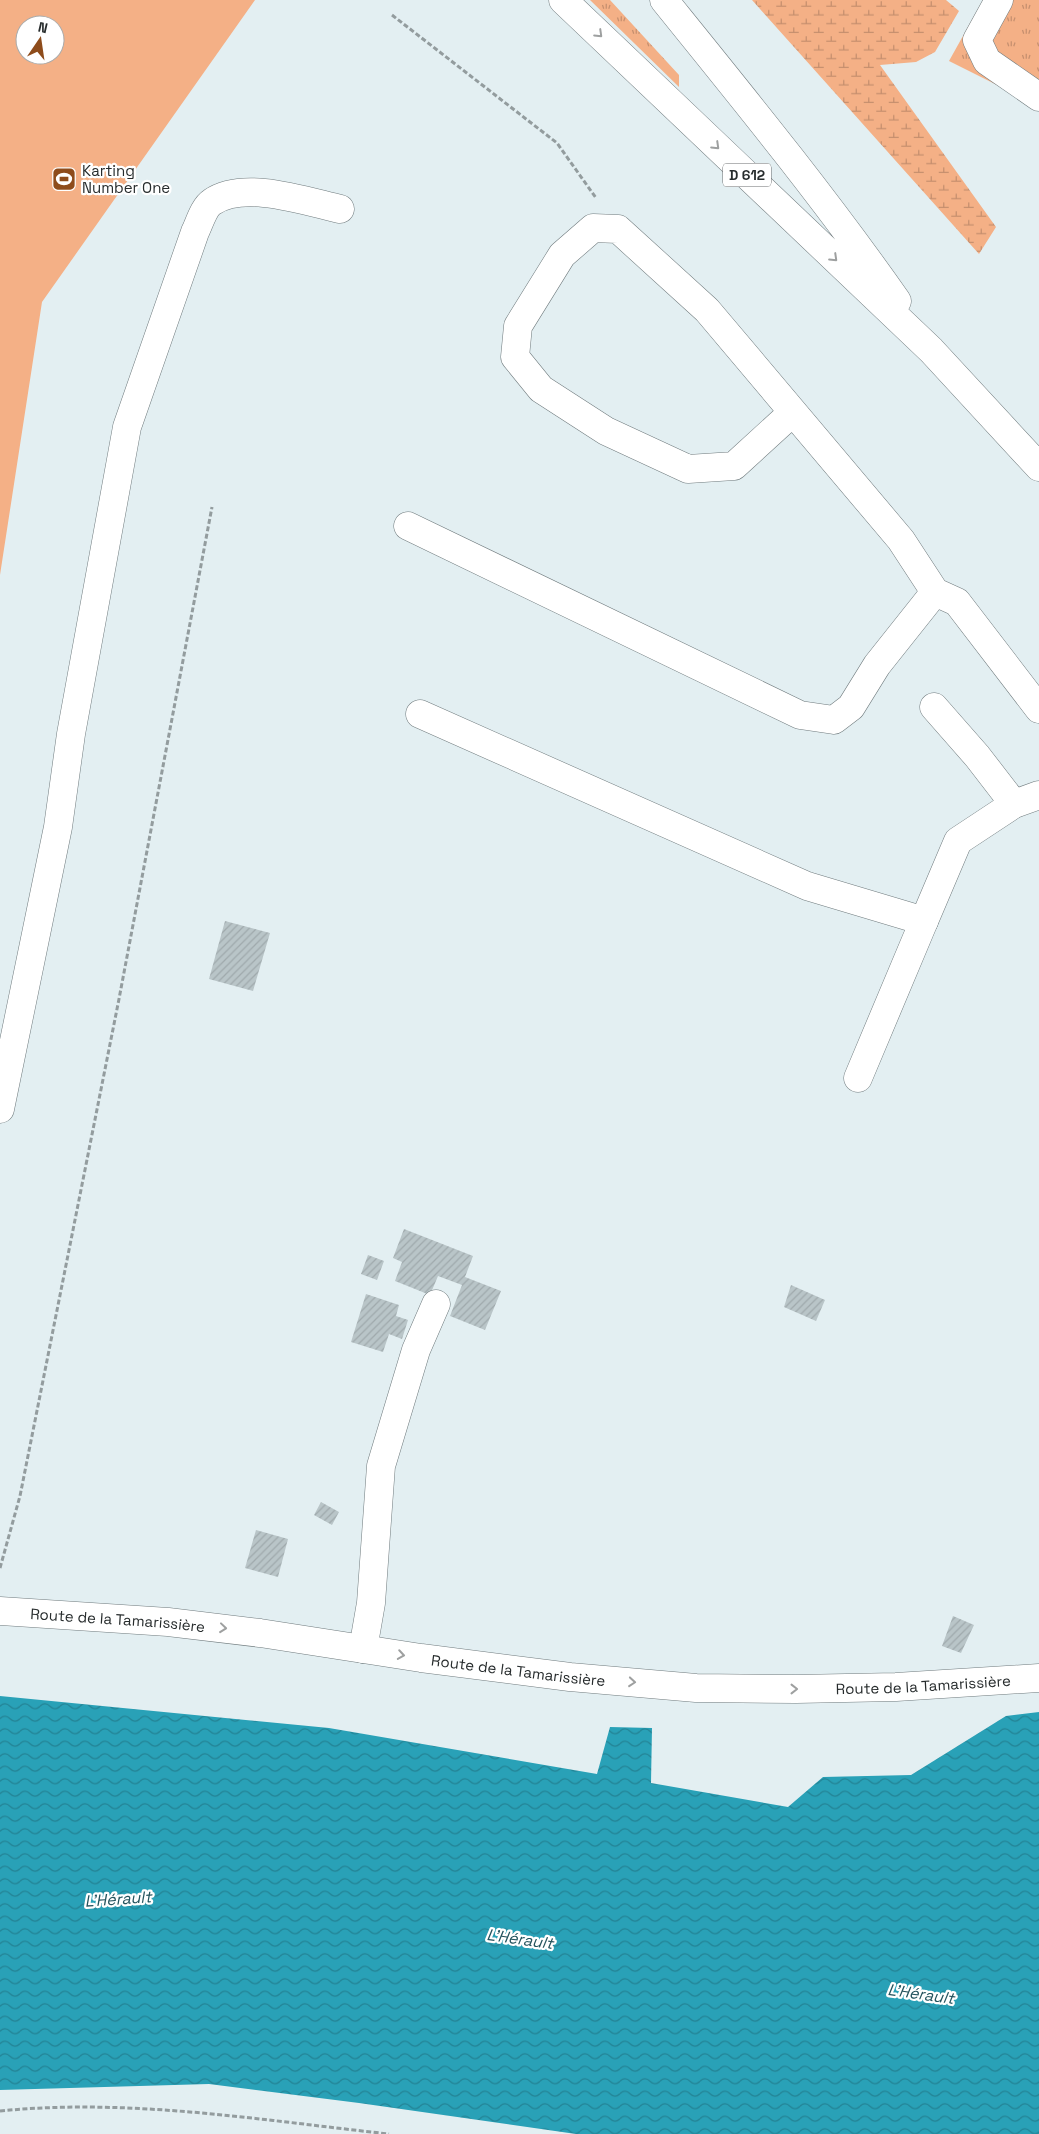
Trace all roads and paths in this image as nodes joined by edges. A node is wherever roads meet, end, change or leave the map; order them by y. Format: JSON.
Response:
{"nodes":[{"id":1,"x":563,"y":0,"type":"edge"},
{"id":2,"x":651,"y":0,"type":"edge"},
{"id":3,"x":664,"y":0,"type":"edge"},
{"id":4,"x":999,"y":0,"type":"edge"},
{"id":5,"x":392,"y":15,"type":"dead end"},
{"id":6,"x":1039,"y":97,"type":"edge"},
{"id":7,"x":759,"y":117,"type":"junction"},
{"id":8,"x":340,"y":209,"type":"dead end"},
{"id":9,"x":618,"y":229,"type":"junction"},
{"id":10,"x":931,"y":350,"type":"junction"},
{"id":11,"x":792,"y":412,"type":"junction"},
{"id":12,"x":1039,"y":467,"type":"edge"},
{"id":13,"x":212,"y":507,"type":"dead end"},
{"id":14,"x":408,"y":526,"type":"dead end"},
{"id":15,"x":934,"y":592,"type":"junction"},
{"id":16,"x":934,"y":707,"type":"dead end"},
{"id":17,"x":1039,"y":709,"type":"edge"},
{"id":18,"x":420,"y":714,"type":"dead end"},
{"id":19,"x":1039,"y":795,"type":"edge"},
{"id":20,"x":1014,"y":804,"type":"junction"},
{"id":21,"x":924,"y":921,"type":"junction"},
{"id":22,"x":858,"y":1078,"type":"dead end"},
{"id":23,"x":0,"y":1109,"type":"edge"},
{"id":24,"x":436,"y":1304,"type":"dead end"},
{"id":25,"x":0,"y":1568,"type":"edge"},
{"id":26,"x":0,"y":1611,"type":"edge"},
{"id":27,"x":363,"y":1649,"type":"junction"},
{"id":28,"x":1039,"y":1678,"type":"edge"},
{"id":29,"x":0,"y":2111,"type":"edge"},
{"id":30,"x":389,"y":2134,"type":"edge"}],
"edges":[{"from":1,"to":10,"type":"main road","number":"D 612","one_way":true},
{"from":2,"to":7,"type":"main road","number":"D 612"},
{"from":3,"to":7,"type":"main road","number":"D 612"},
{"from":4,"to":6,"type":"main road"},
{"from":5,"to":9,"type":"path"},
{"from":7,"to":10,"type":"main road","number":"D 612"},
{"from":8,"to":23,"type":"main road"},
{"from":9,"to":11,"type":"main road"},
{"from":9,"to":11,"type":"main road"},
{"from":10,"to":12,"type":"main road","number":"D 612"},
{"from":11,"to":15,"type":"main road"},
{"from":13,"to":25,"type":"path"},
{"from":14,"to":15,"type":"main road"},
{"from":15,"to":17,"type":"main road"},
{"from":16,"to":20,"type":"main road"},
{"from":18,"to":21,"type":"main road"},
{"from":19,"to":20,"type":"main road"},
{"from":20,"to":21,"type":"main road"},
{"from":21,"to":22,"type":"main road"},
{"from":24,"to":27,"type":"main road"},
{"from":26,"to":27,"type":"main road","name":"Route de la Tamarissière","one_way":true},
{"from":27,"to":28,"type":"main road","name":"Route de la Tamarissière","one_way":true},
{"from":29,"to":30,"type":"path"}]}
